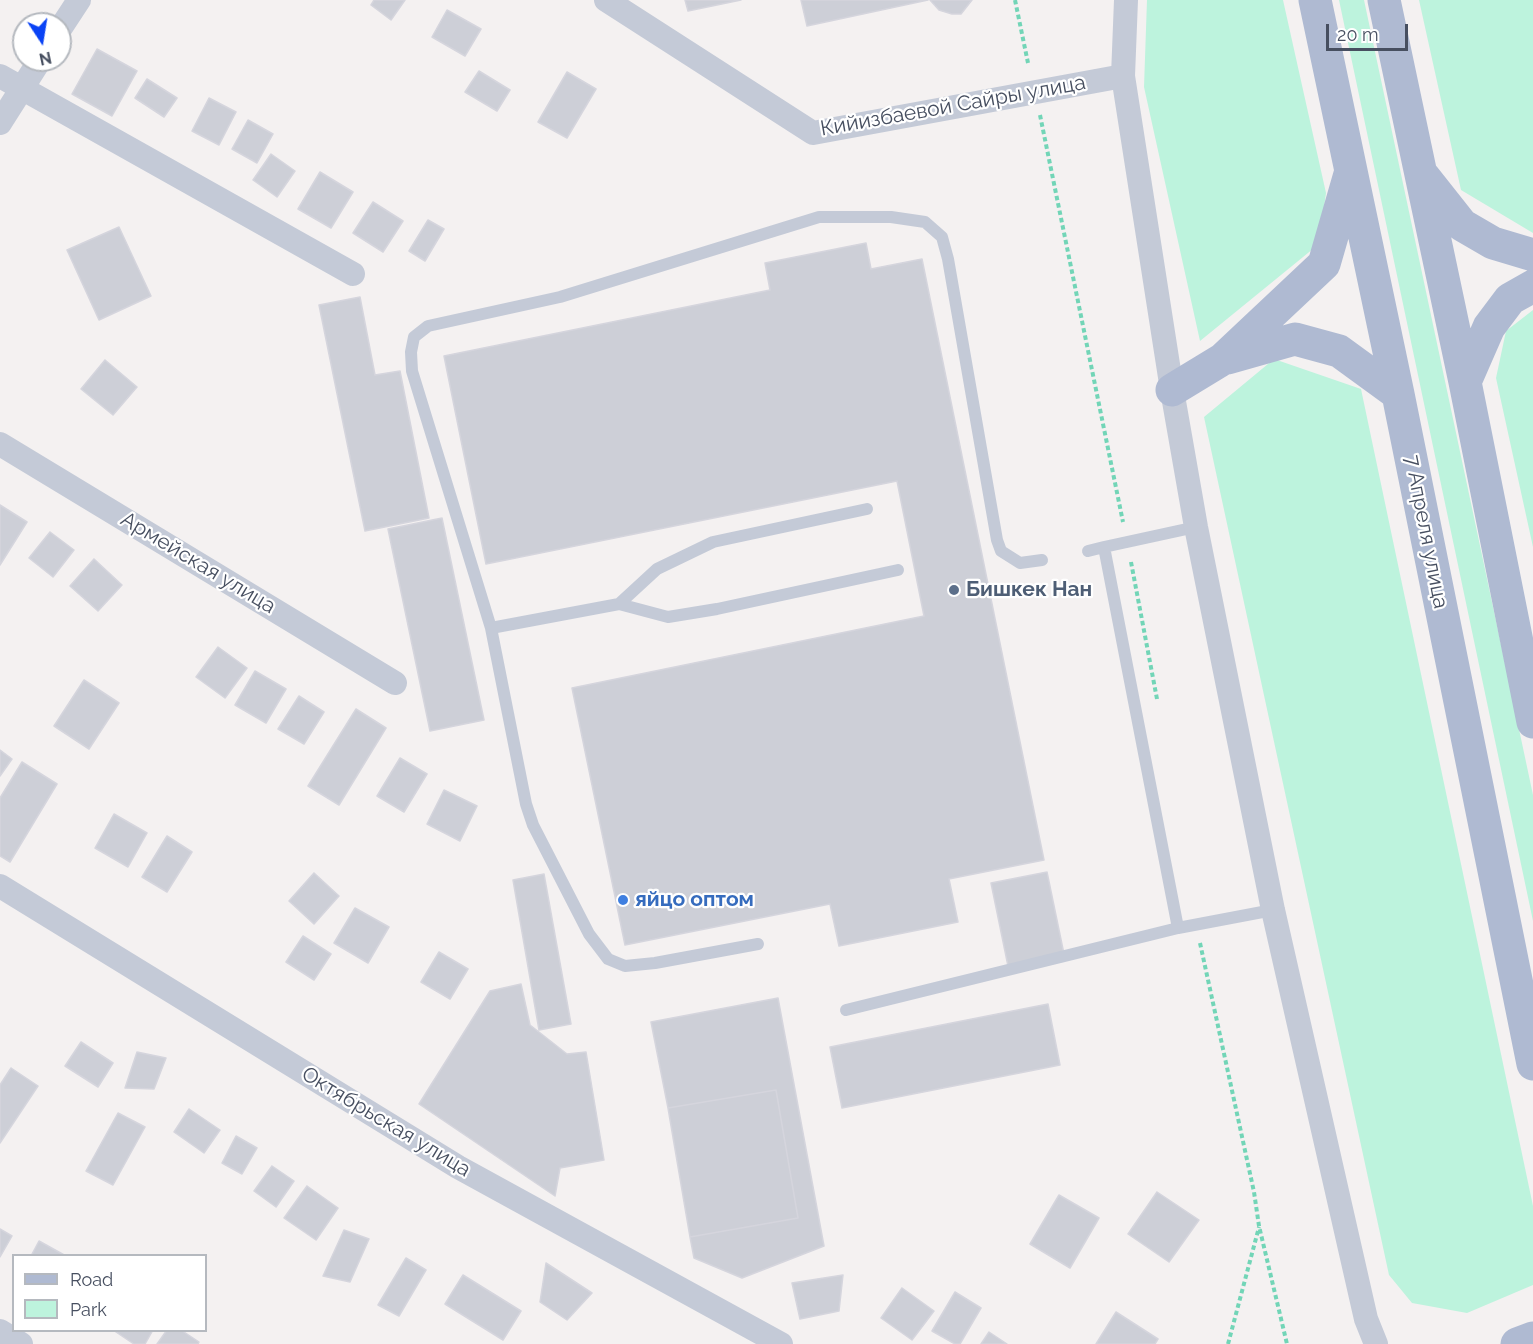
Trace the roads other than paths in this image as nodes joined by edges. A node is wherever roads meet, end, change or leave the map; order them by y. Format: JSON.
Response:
{"nodes":[{"id":1,"x":606,"y":0,"type":"edge"},
{"id":2,"x":1126,"y":0,"type":"edge"},
{"id":3,"x":1315,"y":0,"type":"edge"},
{"id":4,"x":1384,"y":0,"type":"edge"},
{"id":5,"x":33,"y":72,"type":"edge"},
{"id":6,"x":0,"y":76,"type":"edge"},
{"id":7,"x":1123,"y":76,"type":"junction"},
{"id":8,"x":22,"y":89,"type":"junction"},
{"id":9,"x":0,"y":123,"type":"edge"},
{"id":10,"x":1351,"y":170,"type":"junction"},
{"id":11,"x":1420,"y":171,"type":"junction"},
{"id":12,"x":1533,"y":255,"type":"edge"},
{"id":13,"x":353,"y":274,"type":"dead end"},
{"id":14,"x":1533,"y":286,"type":"edge"},
{"id":15,"x":1223,"y":359,"type":"junction"},
{"id":16,"x":1465,"y":382,"type":"junction"},
{"id":17,"x":1172,"y":390,"type":"junction"},
{"id":18,"x":1398,"y":394,"type":"junction"},
{"id":19,"x":0,"y":444,"type":"edge"},
{"id":20,"x":867,"y":508,"type":"dead end"},
{"id":21,"x":1196,"y":527,"type":"junction"},
{"id":22,"x":1104,"y":547,"type":"junction"},
{"id":23,"x":1088,"y":550,"type":"dead end"},
{"id":24,"x":1042,"y":560,"type":"dead end"},
{"id":25,"x":898,"y":570,"type":"dead end"},
{"id":26,"x":619,"y":604,"type":"junction"},
{"id":27,"x":491,"y":628,"type":"junction"},
{"id":28,"x":395,"y":683,"type":"dead end"},
{"id":29,"x":1533,"y":722,"type":"edge"},
{"id":30,"x":0,"y":886,"type":"edge"},
{"id":31,"x":1273,"y":910,"type":"junction"},
{"id":32,"x":1178,"y":928,"type":"junction"},
{"id":33,"x":758,"y":944,"type":"dead end"},
{"id":34,"x":846,"y":1010,"type":"dead end"},
{"id":35,"x":1533,"y":1064,"type":"edge"},
{"id":36,"x":0,"y":1331,"type":"edge"},
{"id":37,"x":1533,"y":1338,"type":"edge"},
{"id":38,"x":21,"y":1344,"type":"edge"},
{"id":39,"x":781,"y":1344,"type":"edge"},
{"id":40,"x":1376,"y":1344,"type":"edge"},
{"id":41,"x":1517,"y":1344,"type":"edge"}],
"edges":[{"from":1,"to":7,"type":"street","name":"Кийизбаевой Сайры улица"},
{"from":2,"to":7,"type":"street"},
{"from":3,"to":10,"type":"main road","name":"7 Апреля улица"},
{"from":4,"to":11,"type":"main road"},
{"from":5,"to":8,"type":"street"},
{"from":6,"to":8,"type":"street"},
{"from":7,"to":17,"type":"street"},
{"from":8,"to":9,"type":"street"},
{"from":8,"to":13,"type":"street"},
{"from":10,"to":15,"type":"main road"},
{"from":10,"to":18,"type":"main road","name":"7 Апреля улица"},
{"from":11,"to":12,"type":"main road"},
{"from":11,"to":16,"type":"main road"},
{"from":14,"to":16,"type":"main road"},
{"from":15,"to":17,"type":"main road"},
{"from":15,"to":18,"type":"main road"},
{"from":16,"to":29,"type":"main road"},
{"from":17,"to":21,"type":"street"},
{"from":18,"to":35,"type":"main road","name":"7 Апреля улица"},
{"from":19,"to":28,"type":"street","name":"Армейская улица"},
{"from":20,"to":26,"type":"lane"},
{"from":21,"to":22,"type":"lane"},
{"from":21,"to":31,"type":"street"},
{"from":22,"to":23,"type":"lane"},
{"from":22,"to":32,"type":"lane"},
{"from":24,"to":27,"type":"lane"},
{"from":25,"to":26,"type":"lane"},
{"from":26,"to":27,"type":"lane"},
{"from":27,"to":33,"type":"lane"},
{"from":30,"to":39,"type":"street","name":"Октябрьская улица"},
{"from":31,"to":32,"type":"lane"},
{"from":31,"to":40,"type":"street"},
{"from":32,"to":34,"type":"lane"},
{"from":36,"to":38,"type":"street"},
{"from":37,"to":41,"type":"main road"}]}
